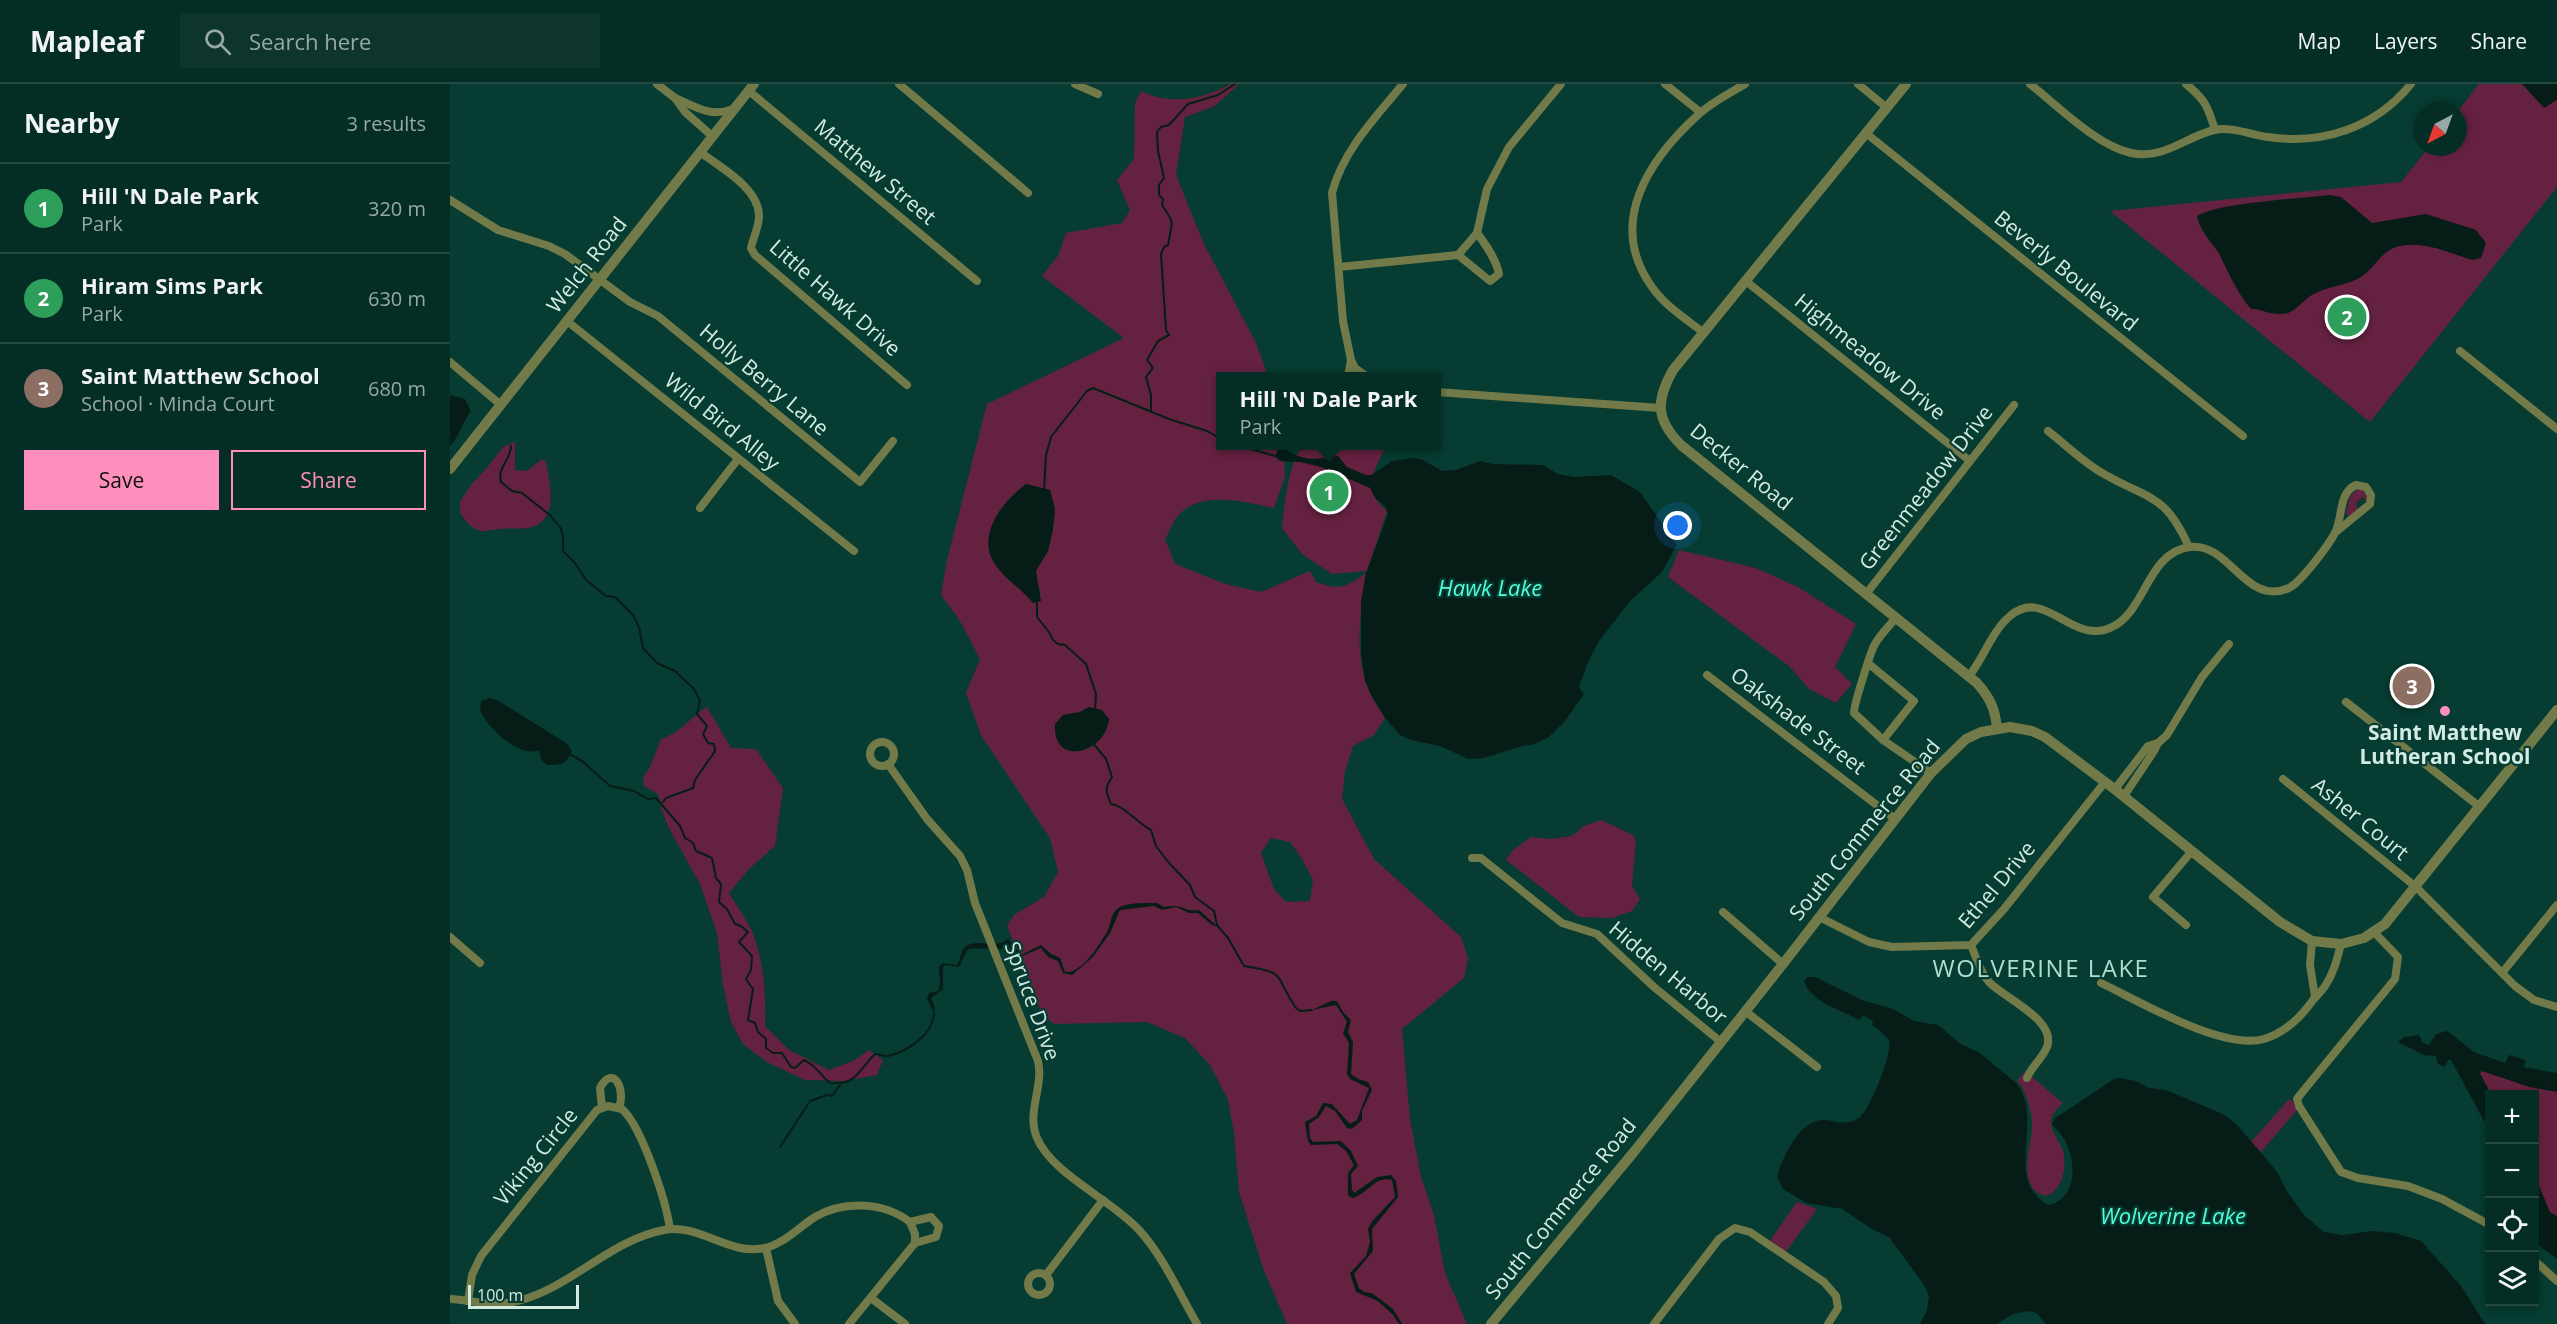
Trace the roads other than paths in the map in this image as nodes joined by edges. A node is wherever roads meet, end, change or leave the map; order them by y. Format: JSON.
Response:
{"nodes":[{"id":1,"x":657,"y":84,"type":"edge"},
{"id":2,"x":899,"y":84,"type":"edge"},
{"id":3,"x":1075,"y":84,"type":"edge"},
{"id":4,"x":1561,"y":84,"type":"edge"},
{"id":5,"x":1665,"y":84,"type":"edge"},
{"id":6,"x":1745,"y":84,"type":"edge"},
{"id":7,"x":1858,"y":84,"type":"edge"},
{"id":8,"x":1906,"y":84,"type":"edge"},
{"id":9,"x":2030,"y":84,"type":"edge"},
{"id":10,"x":2186,"y":84,"type":"edge"},
{"id":11,"x":2411,"y":84,"type":"edge"},
{"id":12,"x":1402,"y":85,"type":"edge"},
{"id":13,"x":751,"y":87,"type":"edge"},
{"id":14,"x":1098,"y":94,"type":"dead end"},
{"id":15,"x":675,"y":98,"type":"junction"},
{"id":16,"x":734,"y":108,"type":"junction"},
{"id":17,"x":1887,"y":108,"type":"junction"},
{"id":18,"x":1700,"y":112,"type":"junction"},
{"id":19,"x":2215,"y":130,"type":"junction"},
{"id":20,"x":1867,"y":134,"type":"junction"},
{"id":21,"x":712,"y":136,"type":"junction"},
{"id":22,"x":700,"y":152,"type":"junction"},
{"id":23,"x":1028,"y":193,"type":"dead end"},
{"id":24,"x":450,"y":200,"type":"edge"},
{"id":25,"x":1477,"y":233,"type":"junction"},
{"id":26,"x":1458,"y":255,"type":"junction"},
{"id":27,"x":1339,"y":267,"type":"junction"},
{"id":28,"x":600,"y":279,"type":"junction"},
{"id":29,"x":977,"y":281,"type":"dead end"},
{"id":30,"x":1747,"y":282,"type":"junction"},
{"id":31,"x":567,"y":321,"type":"junction"},
{"id":32,"x":1704,"y":333,"type":"junction"},
{"id":33,"x":2460,"y":351,"type":"dead end"},
{"id":34,"x":1351,"y":360,"type":"junction"},
{"id":35,"x":450,"y":362,"type":"edge"},
{"id":36,"x":1349,"y":372,"type":"edge"},
{"id":37,"x":1360,"y":372,"type":"edge"},
{"id":38,"x":907,"y":385,"type":"dead end"},
{"id":39,"x":1441,"y":392,"type":"edge"},
{"id":40,"x":501,"y":405,"type":"junction"},
{"id":41,"x":2014,"y":405,"type":"dead end"},
{"id":42,"x":1660,"y":408,"type":"junction"},
{"id":43,"x":2557,"y":429,"type":"edge"},
{"id":44,"x":2048,"y":431,"type":"dead end"},
{"id":45,"x":2243,"y":436,"type":"dead end"},
{"id":46,"x":893,"y":441,"type":"dead end"},
{"id":47,"x":738,"y":459,"type":"junction"},
{"id":48,"x":1970,"y":461,"type":"junction"},
{"id":49,"x":450,"y":470,"type":"edge"},
{"id":50,"x":700,"y":508,"type":"dead end"},
{"id":51,"x":2336,"y":532,"type":"junction"},
{"id":52,"x":2189,"y":547,"type":"junction"},
{"id":53,"x":854,"y":551,"type":"dead end"},
{"id":54,"x":1866,"y":594,"type":"junction"},
{"id":55,"x":1896,"y":618,"type":"junction"},
{"id":56,"x":2229,"y":644,"type":"dead end"},
{"id":57,"x":1869,"y":664,"type":"junction"},
{"id":58,"x":1707,"y":675,"type":"dead end"},
{"id":59,"x":1970,"y":676,"type":"junction"},
{"id":60,"x":2346,"y":702,"type":"dead end"},
{"id":61,"x":2557,"y":710,"type":"edge"},
{"id":62,"x":1997,"y":728,"type":"junction"},
{"id":63,"x":1882,"y":740,"type":"junction"},
{"id":64,"x":888,"y":764,"type":"dead end"},
{"id":65,"x":1931,"y":773,"type":"junction"},
{"id":66,"x":2283,"y":779,"type":"dead end"},
{"id":67,"x":2105,"y":782,"type":"junction"},
{"id":68,"x":2119,"y":792,"type":"junction"},
{"id":69,"x":2480,"y":807,"type":"junction"},
{"id":70,"x":1895,"y":819,"type":"junction"},
{"id":71,"x":2192,"y":851,"type":"junction"},
{"id":72,"x":1472,"y":858,"type":"dead end"},
{"id":73,"x":2416,"y":887,"type":"junction"},
{"id":74,"x":2557,"y":905,"type":"edge"},
{"id":75,"x":1723,"y":912,"type":"dead end"},
{"id":76,"x":1819,"y":917,"type":"junction"},
{"id":77,"x":2186,"y":925,"type":"dead end"},
{"id":78,"x":2374,"y":932,"type":"junction"},
{"id":79,"x":450,"y":938,"type":"edge"},
{"id":80,"x":2312,"y":941,"type":"junction"},
{"id":81,"x":2341,"y":944,"type":"junction"},
{"id":82,"x":1971,"y":945,"type":"junction"},
{"id":83,"x":480,"y":963,"type":"dead end"},
{"id":84,"x":1783,"y":964,"type":"junction"},
{"id":85,"x":2502,"y":973,"type":"junction"},
{"id":86,"x":2101,"y":983,"type":"dead end"},
{"id":87,"x":2315,"y":997,"type":"junction"},
{"id":88,"x":2557,"y":1007,"type":"edge"},
{"id":89,"x":1745,"y":1011,"type":"junction"},
{"id":90,"x":1721,"y":1042,"type":"junction"},
{"id":91,"x":1817,"y":1067,"type":"dead end"},
{"id":92,"x":2027,"y":1078,"type":"dead end"},
{"id":93,"x":602,"y":1107,"type":"junction"},
{"id":94,"x":619,"y":1108,"type":"junction"},
{"id":95,"x":1103,"y":1200,"type":"junction"},
{"id":96,"x":910,"y":1222,"type":"junction"},
{"id":97,"x":2485,"y":1222,"type":"edge"},
{"id":98,"x":670,"y":1229,"type":"junction"},
{"id":99,"x":915,"y":1244,"type":"junction"},
{"id":100,"x":766,"y":1248,"type":"junction"},
{"id":101,"x":2539,"y":1264,"type":"edge"},
{"id":102,"x":1046,"y":1275,"type":"dead end"},
{"id":103,"x":2557,"y":1281,"type":"edge"},
{"id":104,"x":872,"y":1298,"type":"junction"},
{"id":105,"x":450,"y":1299,"type":"edge"},
{"id":106,"x":468,"y":1301,"type":"junction"},
{"id":107,"x":795,"y":1324,"type":"edge"},
{"id":108,"x":849,"y":1324,"type":"edge"},
{"id":109,"x":905,"y":1324,"type":"edge"},
{"id":110,"x":1197,"y":1324,"type":"edge"},
{"id":111,"x":1491,"y":1324,"type":"edge"},
{"id":112,"x":1654,"y":1324,"type":"edge"},
{"id":113,"x":1828,"y":1324,"type":"edge"}],
"edges":[{"from":1,"to":15,"type":"street"},
{"from":2,"to":23,"type":"street"},
{"from":3,"to":14,"type":"street"},
{"from":4,"to":25,"type":"street"},
{"from":5,"to":18,"type":"street"},
{"from":6,"to":18,"type":"street"},
{"from":7,"to":17,"type":"street"},
{"from":8,"to":17,"type":"street"},
{"from":9,"to":19,"type":"street"},
{"from":10,"to":19,"type":"street"},
{"from":11,"to":19,"type":"street"},
{"from":12,"to":27,"type":"street"},
{"from":13,"to":16,"type":"street","name":"Welch Road"},
{"from":13,"to":29,"type":"street","name":"Matthew Street"},
{"from":15,"to":16,"type":"street"},
{"from":15,"to":21,"type":"street"},
{"from":16,"to":21,"type":"street","name":"Welch Road"},
{"from":17,"to":20,"type":"street"},
{"from":18,"to":32,"type":"street"},
{"from":20,"to":30,"type":"street"},
{"from":20,"to":45,"type":"street","name":"Beverly Boulevard"},
{"from":21,"to":22,"type":"street","name":"Welch Road"},
{"from":22,"to":28,"type":"street","name":"Welch Road"},
{"from":22,"to":38,"type":"street","name":"Little Hawk Drive"},
{"from":24,"to":28,"type":"street"},
{"from":25,"to":26,"type":"street"},
{"from":25,"to":26,"type":"street"},
{"from":26,"to":27,"type":"street"},
{"from":27,"to":34,"type":"street"},
{"from":28,"to":31,"type":"street","name":"Welch Road"},
{"from":28,"to":46,"type":"street","name":"Holly Berry Lane"},
{"from":30,"to":32,"type":"street"},
{"from":30,"to":48,"type":"street","name":"Highmeadow Drive"},
{"from":31,"to":40,"type":"street","name":"Welch Road"},
{"from":31,"to":47,"type":"street","name":"Wild Bird Alley"},
{"from":32,"to":42,"type":"street"},
{"from":33,"to":43,"type":"street"},
{"from":34,"to":36,"type":"street"},
{"from":34,"to":37,"type":"street"},
{"from":35,"to":40,"type":"street"},
{"from":39,"to":42,"type":"street"},
{"from":40,"to":49,"type":"street","name":"Welch Road"},
{"from":41,"to":48,"type":"street","name":"Greenmeadow Drive"},
{"from":42,"to":54,"type":"street","name":"Decker Road"},
{"from":44,"to":52,"type":"street"},
{"from":47,"to":50,"type":"street"},
{"from":47,"to":53,"type":"street","name":"Wild Bird Alley"},
{"from":48,"to":54,"type":"street","name":"Greenmeadow Drive"},
{"from":51,"to":51,"type":"street"},
{"from":51,"to":52,"type":"street"},
{"from":52,"to":59,"type":"street"},
{"from":54,"to":55,"type":"street","name":"Decker Road"},
{"from":55,"to":57,"type":"street"},
{"from":55,"to":59,"type":"street","name":"Decker Road"},
{"from":56,"to":68,"type":"street"},
{"from":57,"to":63,"type":"street"},
{"from":57,"to":63,"type":"street"},
{"from":58,"to":70,"type":"street","name":"Oakshade Street"},
{"from":59,"to":62,"type":"street","name":"Decker Road"},
{"from":60,"to":69,"type":"street"},
{"from":61,"to":69,"type":"street","name":"South Commerce Road"},
{"from":62,"to":65,"type":"street","name":"South Commerce Road"},
{"from":62,"to":67,"type":"street","name":"South Commerce Road"},
{"from":63,"to":65,"type":"street"},
{"from":64,"to":95,"type":"street","name":"Spruce Drive"},
{"from":65,"to":70,"type":"street","name":"South Commerce Road"},
{"from":66,"to":73,"type":"street","name":"Asher Court"},
{"from":67,"to":68,"type":"street","name":"South Commerce Road"},
{"from":67,"to":82,"type":"street","name":"Ethel Drive"},
{"from":68,"to":71,"type":"street","name":"South Commerce Road"},
{"from":69,"to":73,"type":"street","name":"South Commerce Road"},
{"from":70,"to":76,"type":"street","name":"South Commerce Road"},
{"from":71,"to":77,"type":"street"},
{"from":71,"to":80,"type":"street","name":"South Commerce Road"},
{"from":72,"to":90,"type":"street","name":"Hidden Harbor"},
{"from":73,"to":78,"type":"street","name":"South Commerce Road"},
{"from":73,"to":85,"type":"street","name":"Asher Court"},
{"from":74,"to":85,"type":"street"},
{"from":75,"to":84,"type":"street"},
{"from":76,"to":82,"type":"street","name":"Ethel Drive"},
{"from":76,"to":84,"type":"street","name":"South Commerce Road"},
{"from":78,"to":81,"type":"street","name":"South Commerce Road"},
{"from":78,"to":97,"type":"street"},
{"from":79,"to":83,"type":"street"},
{"from":80,"to":81,"type":"street","name":"South Commerce Road"},
{"from":80,"to":87,"type":"street"},
{"from":81,"to":87,"type":"street"},
{"from":82,"to":92,"type":"street"},
{"from":84,"to":89,"type":"street","name":"South Commerce Road"},
{"from":85,"to":88,"type":"street","name":"Asher Court"},
{"from":86,"to":87,"type":"street"},
{"from":89,"to":90,"type":"street","name":"South Commerce Road"},
{"from":89,"to":91,"type":"street"},
{"from":90,"to":111,"type":"street","name":"South Commerce Road"},
{"from":93,"to":94,"type":"street","name":"Viking Circle"},
{"from":93,"to":94,"type":"street"},
{"from":93,"to":106,"type":"street","name":"Viking Circle"},
{"from":94,"to":98,"type":"street"},
{"from":95,"to":102,"type":"street"},
{"from":95,"to":110,"type":"street","name":"Spruce Drive"},
{"from":96,"to":99,"type":"street"},
{"from":96,"to":99,"type":"street"},
{"from":96,"to":100,"type":"street"},
{"from":98,"to":100,"type":"street"},
{"from":98,"to":106,"type":"street"},
{"from":99,"to":104,"type":"street"},
{"from":100,"to":107,"type":"street"},
{"from":101,"to":103,"type":"street"},
{"from":104,"to":108,"type":"street"},
{"from":104,"to":109,"type":"street"},
{"from":105,"to":106,"type":"street"},
{"from":112,"to":113,"type":"street"}]}
